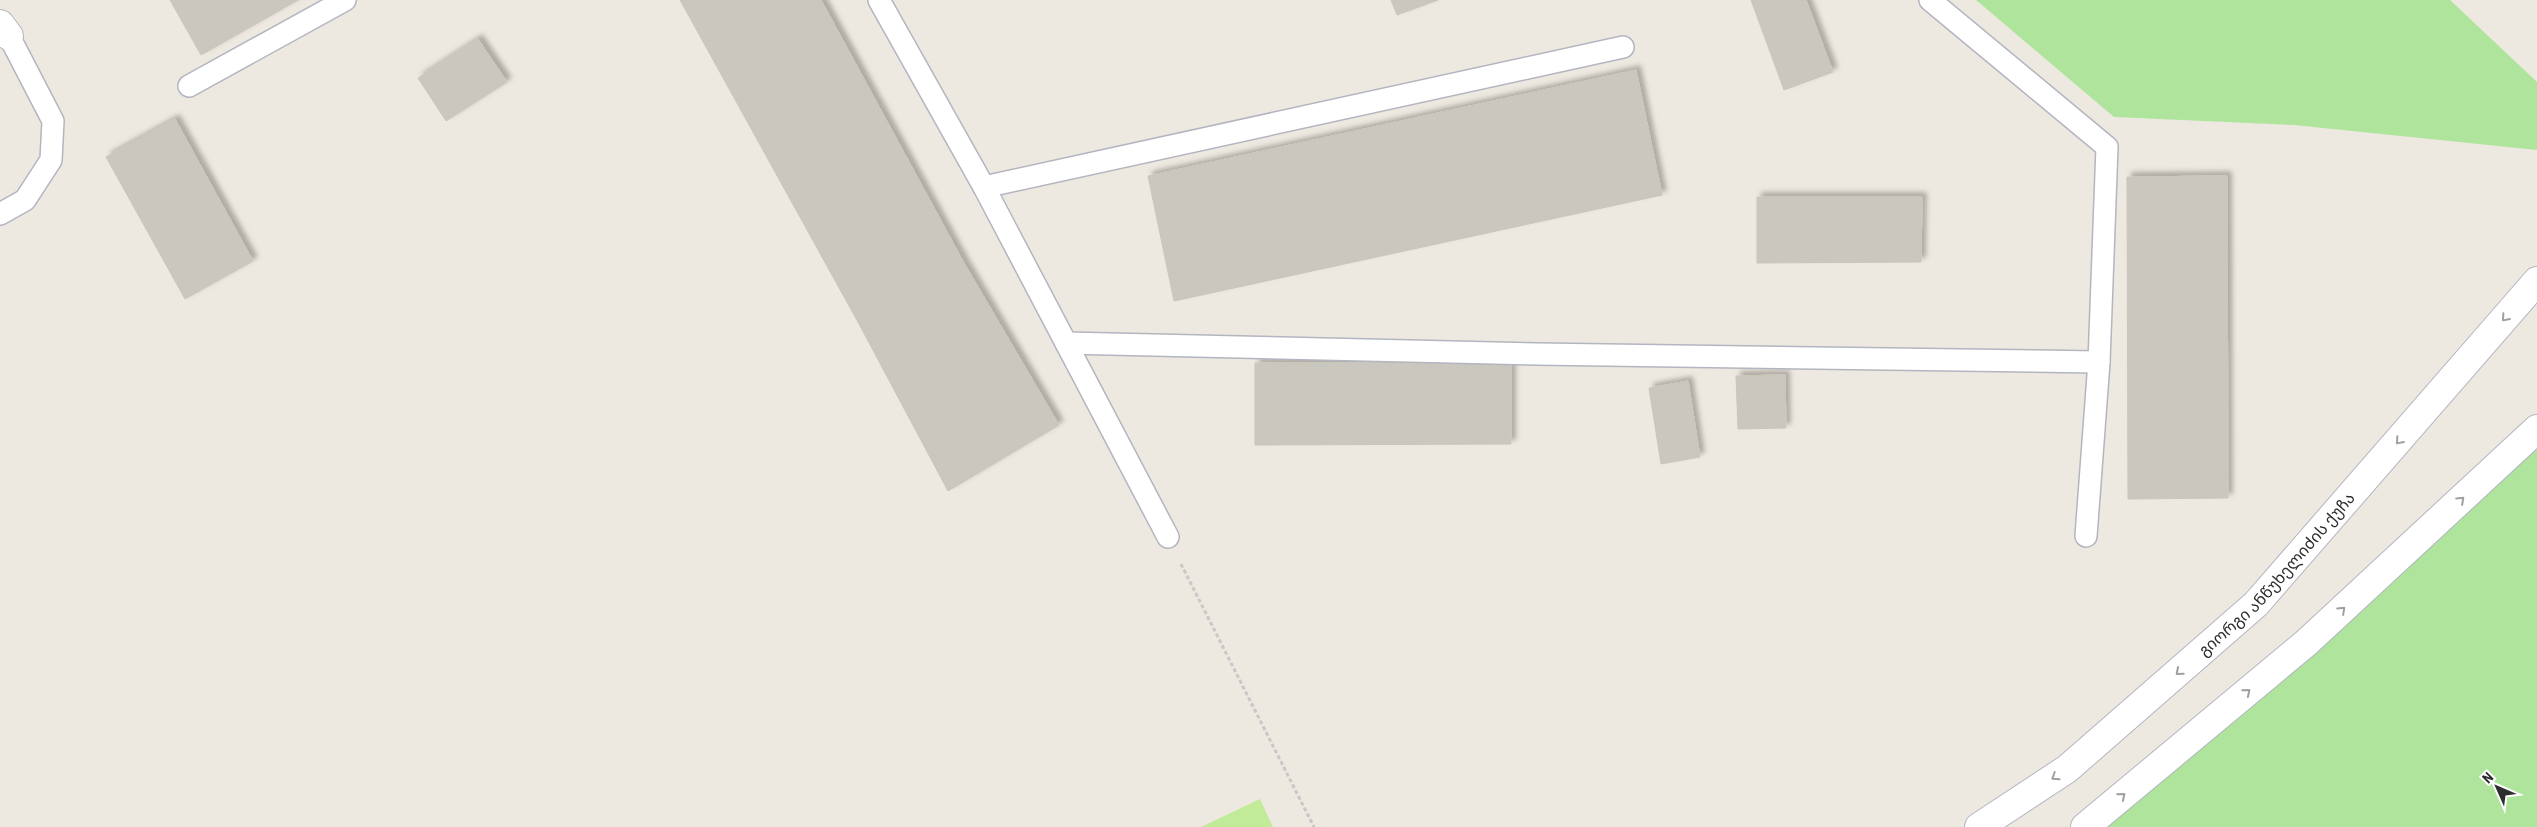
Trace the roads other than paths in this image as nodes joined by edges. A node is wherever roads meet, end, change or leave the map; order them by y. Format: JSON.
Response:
{"nodes":[{"id":1,"x":345,"y":0,"type":"edge"},
{"id":2,"x":879,"y":0,"type":"edge"},
{"id":3,"x":1930,"y":0,"type":"edge"},
{"id":4,"x":4,"y":30,"type":"edge"},
{"id":5,"x":1623,"y":47,"type":"dead end"},
{"id":6,"x":189,"y":86,"type":"dead end"},
{"id":7,"x":984,"y":187,"type":"junction"},
{"id":8,"x":0,"y":214,"type":"edge"},
{"id":9,"x":2537,"y":281,"type":"edge"},
{"id":10,"x":1066,"y":343,"type":"junction"},
{"id":11,"x":2099,"y":362,"type":"junction"},
{"id":12,"x":2537,"y":429,"type":"edge"},
{"id":13,"x":2086,"y":536,"type":"dead end"},
{"id":14,"x":1168,"y":537,"type":"road end"},
{"id":15,"x":1979,"y":827,"type":"edge"},
{"id":16,"x":2085,"y":827,"type":"edge"}],
"edges":[{"from":1,"to":6,"type":"lane"},
{"from":2,"to":7,"type":"lane"},
{"from":3,"to":11,"type":"lane"},
{"from":4,"to":8,"type":"lane"},
{"from":5,"to":7,"type":"lane"},
{"from":7,"to":10,"type":"lane"},
{"from":9,"to":15,"type":"main road","name":"გიორგი ანწუხელიძის ქუჩა","one_way":true},
{"from":10,"to":11,"type":"lane"},
{"from":10,"to":14,"type":"lane"},
{"from":11,"to":13,"type":"lane"},
{"from":16,"to":12,"type":"main road","one_way":true}]}
